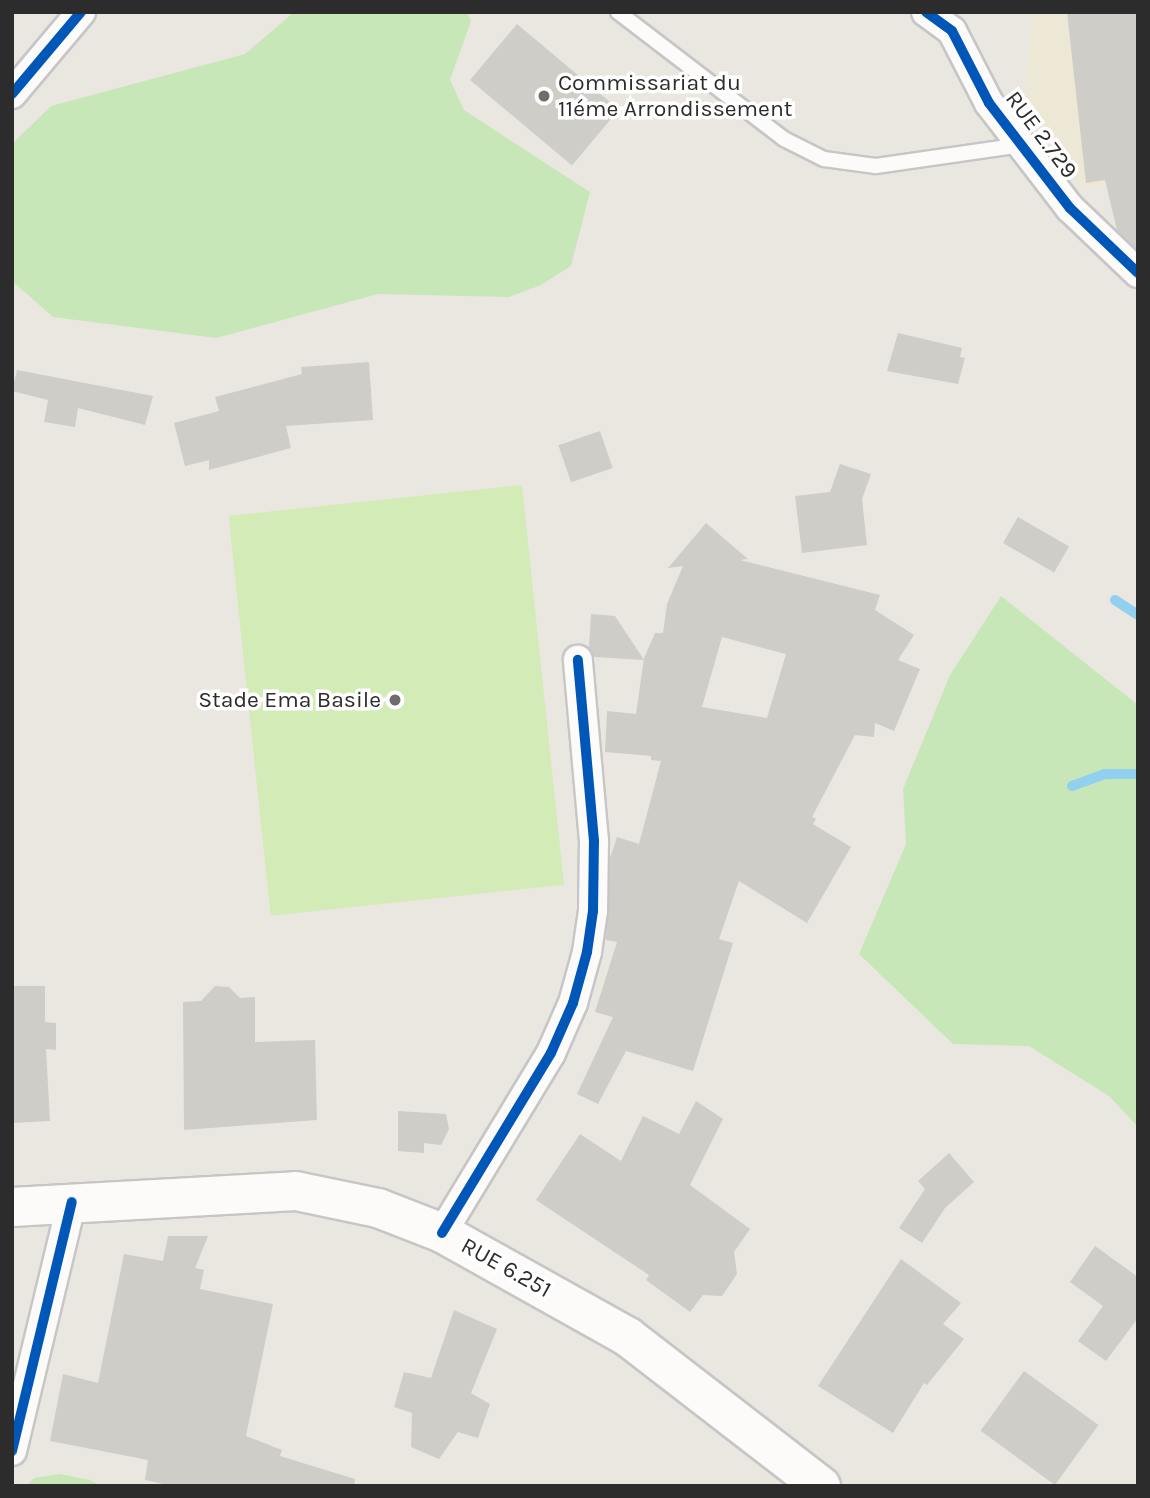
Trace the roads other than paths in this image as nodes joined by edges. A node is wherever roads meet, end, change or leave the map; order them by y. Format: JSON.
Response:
{"nodes":[{"id":1,"x":81,"y":12,"type":"edge"},
{"id":2,"x":618,"y":12,"type":"edge"},
{"id":3,"x":926,"y":12,"type":"edge"},
{"id":4,"x":958,"y":22,"type":"edge"},
{"id":5,"x":12,"y":94,"type":"edge"},
{"id":6,"x":1021,"y":145,"type":"junction"},
{"id":7,"x":1138,"y":272,"type":"edge"},
{"id":8,"x":578,"y":660,"type":"dead end"},
{"id":9,"x":72,"y":1202,"type":"junction"},
{"id":10,"x":12,"y":1207,"type":"edge"},
{"id":11,"x":442,"y":1233,"type":"junction"},
{"id":12,"x":12,"y":1451,"type":"edge"},
{"id":13,"x":821,"y":1486,"type":"edge"}],
"edges":[{"from":1,"to":5,"type":"street"},
{"from":2,"to":6,"type":"lane"},
{"from":3,"to":4,"type":"street","name":"RUE 2.729"},
{"from":4,"to":6,"type":"street","name":"RUE 2.729"},
{"from":6,"to":7,"type":"street","name":"RUE 2.729"},
{"from":8,"to":11,"type":"street"},
{"from":9,"to":10,"type":"main road","name":"RUE 6.251"},
{"from":9,"to":11,"type":"main road","name":"RUE 6.251"},
{"from":9,"to":12,"type":"street"},
{"from":11,"to":13,"type":"main road","name":"RUE 6.251"}]}
